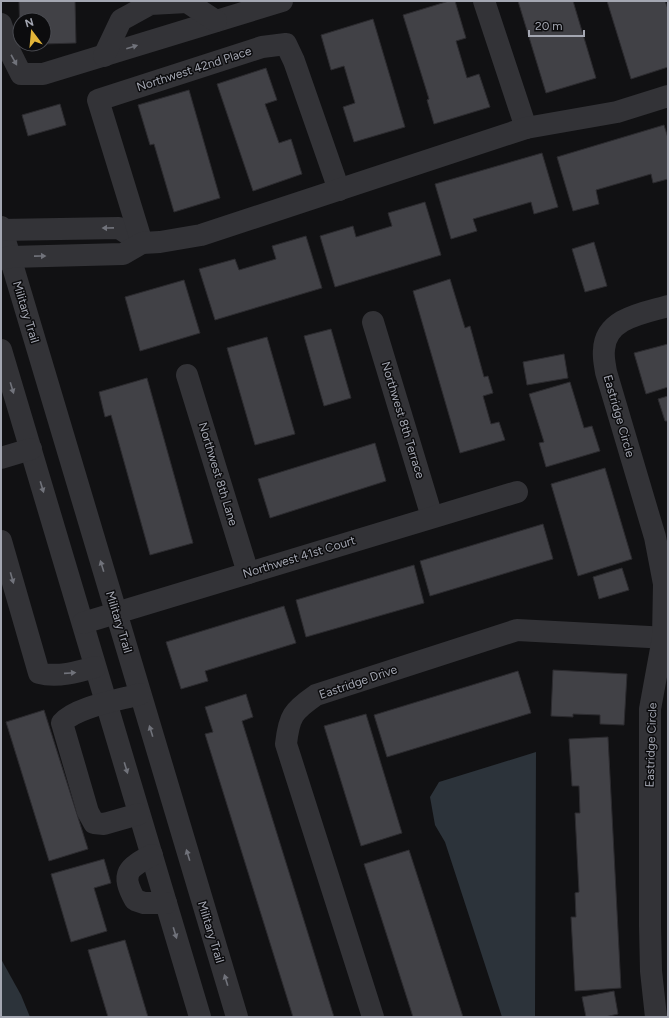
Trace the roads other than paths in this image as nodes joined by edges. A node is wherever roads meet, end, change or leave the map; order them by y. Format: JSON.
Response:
{"nodes":[{"id":1,"x":282,"y":1,"type":"edge"},
{"id":2,"x":484,"y":1,"type":"edge"},
{"id":3,"x":216,"y":21,"type":"junction"},
{"id":4,"x":1,"y":24,"type":"edge"},
{"id":5,"x":104,"y":56,"type":"junction"},
{"id":6,"x":668,"y":96,"type":"edge"},
{"id":7,"x":526,"y":128,"type":"junction"},
{"id":8,"x":339,"y":190,"type":"junction"},
{"id":9,"x":1,"y":229,"type":"edge"},
{"id":10,"x":142,"y":243,"type":"junction"},
{"id":11,"x":5,"y":258,"type":"edge"},
{"id":12,"x":668,"y":306,"type":"edge"},
{"id":13,"x":373,"y":322,"type":"dead end"},
{"id":14,"x":1,"y":350,"type":"edge"},
{"id":15,"x":187,"y":375,"type":"dead end"},
{"id":16,"x":31,"y":449,"type":"junction"},
{"id":17,"x":1,"y":458,"type":"edge"},
{"id":18,"x":516,"y":492,"type":"dead end"},
{"id":19,"x":432,"y":517,"type":"junction"},
{"id":20,"x":1,"y":541,"type":"edge"},
{"id":21,"x":248,"y":573,"type":"junction"},
{"id":22,"x":116,"y":614,"type":"junction"},
{"id":23,"x":83,"y":623,"type":"junction"},
{"id":24,"x":666,"y":638,"type":"edge"},
{"id":25,"x":95,"y":667,"type":"junction"},
{"id":26,"x":140,"y":694,"type":"junction"},
{"id":27,"x":106,"y":704,"type":"junction"},
{"id":28,"x":139,"y":814,"type":"junction"},
{"id":29,"x":152,"y":855,"type":"junction"},
{"id":30,"x":166,"y":903,"type":"junction"},
{"id":31,"x":200,"y":1017,"type":"edge"},
{"id":32,"x":237,"y":1017,"type":"edge"},
{"id":33,"x":373,"y":1017,"type":"edge"},
{"id":34,"x":656,"y":1017,"type":"edge"}],
"edges":[{"from":1,"to":3,"type":"street"},
{"from":2,"to":7,"type":"street"},
{"from":5,"to":3,"type":"street","one_way":true},
{"from":3,"to":5,"type":"street"},
{"from":4,"to":5,"type":"street","one_way":true},
{"from":6,"to":7,"type":"street"},
{"from":7,"to":8,"type":"street"},
{"from":8,"to":10,"type":"street"},
{"from":8,"to":10,"type":"street","name":"Northwest 42nd Place"},
{"from":10,"to":9,"type":"street","one_way":true},
{"from":9,"to":11,"type":"street","name":"Military Trail"},
{"from":11,"to":10,"type":"street","one_way":true},
{"from":22,"to":11,"type":"street","name":"Military Trail","one_way":true},
{"from":12,"to":24,"type":"street","name":"Eastridge Circle"},
{"from":13,"to":19,"type":"street","name":"Northwest 8th Terrace"},
{"from":14,"to":16,"type":"street","one_way":true},
{"from":15,"to":21,"type":"street","name":"Northwest 8th Lane"},
{"from":16,"to":17,"type":"street"},
{"from":16,"to":23,"type":"street","one_way":true},
{"from":18,"to":19,"type":"street","name":"Northwest 41st Court"},
{"from":19,"to":21,"type":"street","name":"Northwest 41st Court"},
{"from":20,"to":25,"type":"street","one_way":true},
{"from":21,"to":22,"type":"street","name":"Northwest 41st Court"},
{"from":22,"to":23,"type":"street","name":"Northwest 41st Court"},
{"from":22,"to":26,"type":"street","name":"Military Trail"},
{"from":23,"to":25,"type":"street"},
{"from":24,"to":33,"type":"street","name":"Eastridge Drive"},
{"from":24,"to":34,"type":"street","name":"Eastridge Circle"},
{"from":25,"to":27,"type":"street"},
{"from":26,"to":27,"type":"street"},
{"from":32,"to":26,"type":"street","name":"Military Trail","one_way":true},
{"from":27,"to":28,"type":"street","one_way":true},
{"from":27,"to":28,"type":"street"},
{"from":28,"to":29,"type":"street"},
{"from":29,"to":30,"type":"street"},
{"from":29,"to":30,"type":"street"},
{"from":30,"to":31,"type":"street","one_way":true}]}
